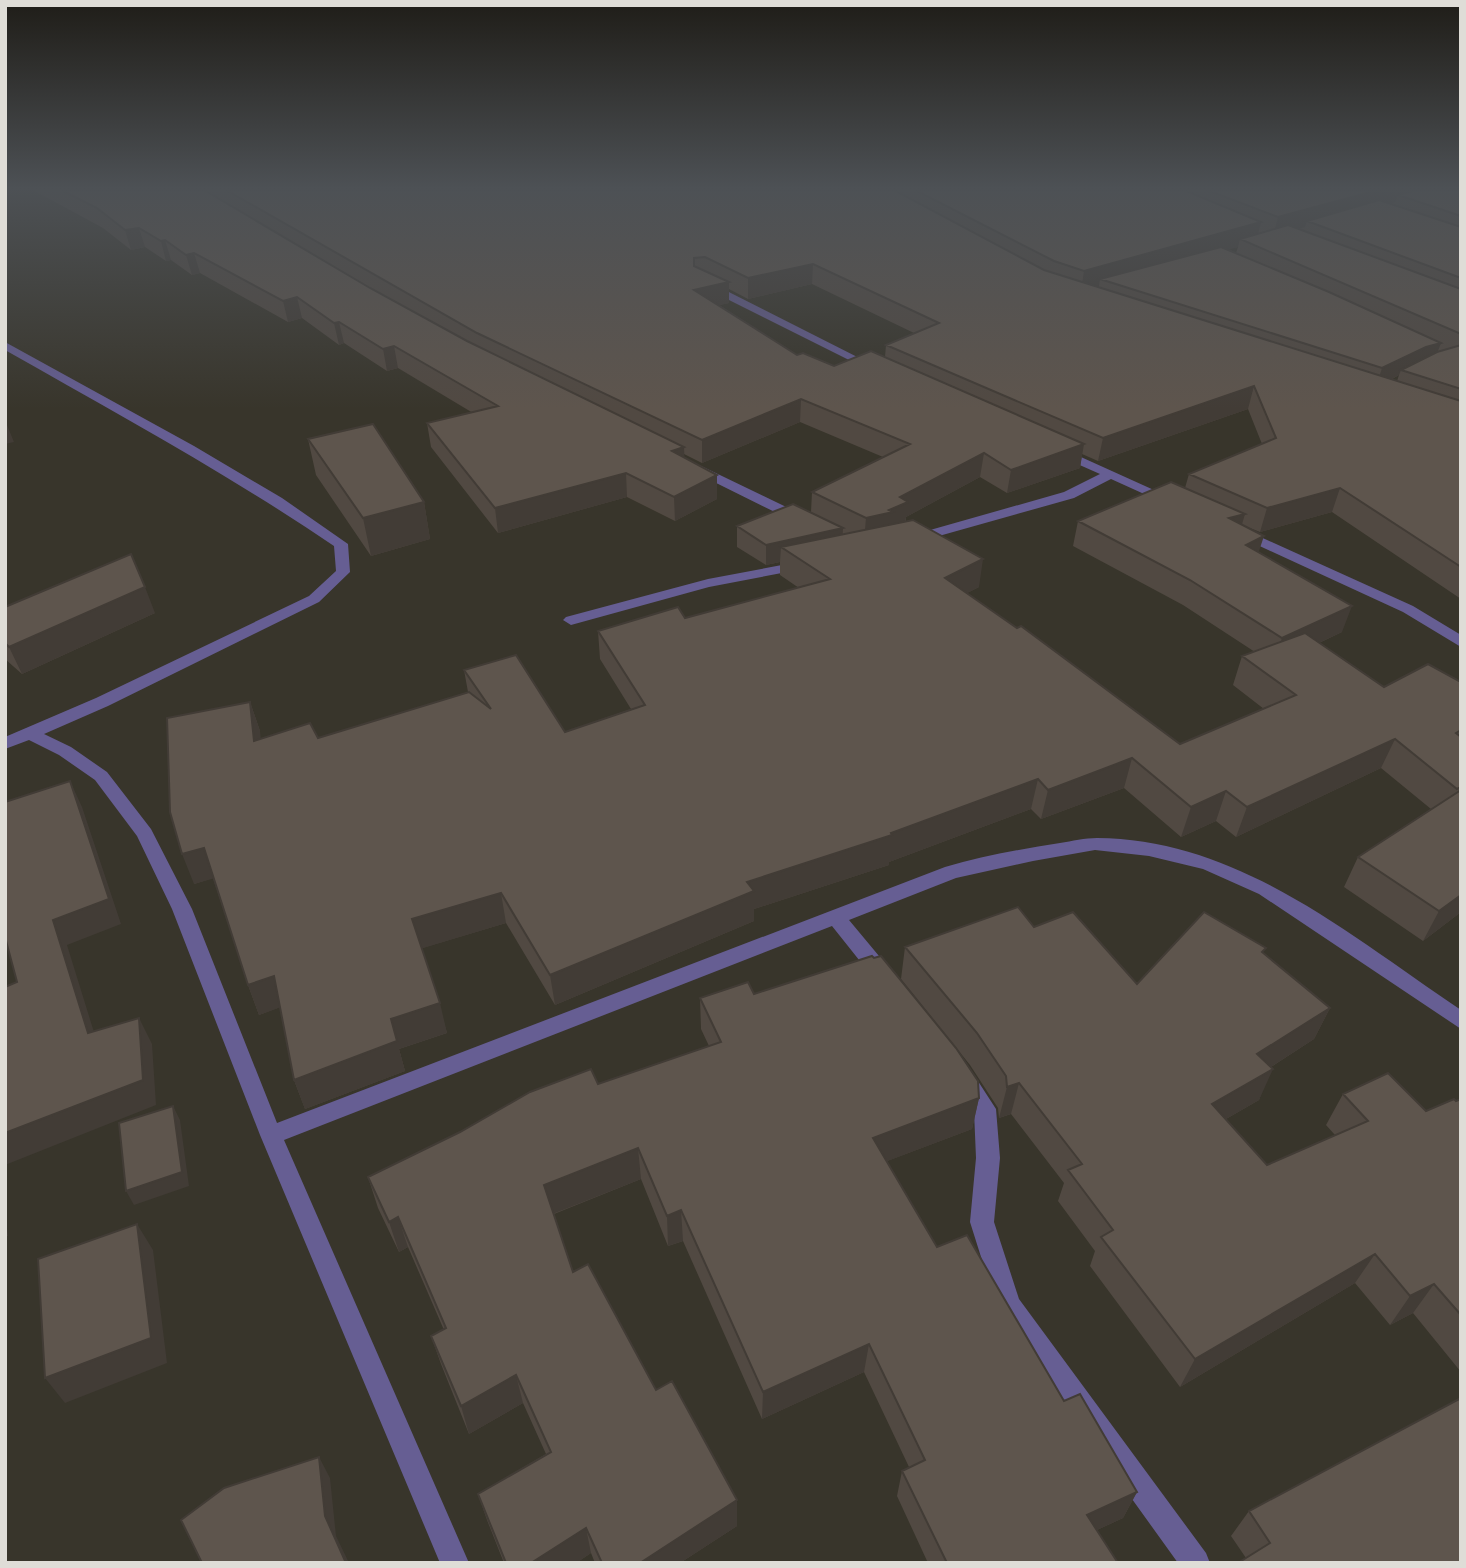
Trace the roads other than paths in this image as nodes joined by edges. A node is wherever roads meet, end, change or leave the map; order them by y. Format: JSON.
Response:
{"nodes":[{"id":1,"x":700,"y":282,"type":"edge"},
{"id":2,"x":5,"y":345,"type":"edge"},
{"id":3,"x":884,"y":373,"type":"edge"},
{"id":4,"x":1048,"y":446,"type":"edge"},
{"id":5,"x":680,"y":460,"type":"edge"},
{"id":6,"x":1111,"y":474,"type":"junction"},
{"id":7,"x":1183,"y":506,"type":"edge"},
{"id":8,"x":814,"y":526,"type":"edge"},
{"id":9,"x":1231,"y":528,"type":"edge"},
{"id":10,"x":898,"y":542,"type":"edge"},
{"id":11,"x":817,"y":562,"type":"edge"},
{"id":12,"x":571,"y":620,"type":"dead end"},
{"id":13,"x":1461,"y":642,"type":"edge"},
{"id":14,"x":31,"y":734,"type":"junction"},
{"id":15,"x":5,"y":744,"type":"edge"},
{"id":16,"x":836,"y":916,"type":"junction"},
{"id":17,"x":894,"y":989,"type":"edge"},
{"id":18,"x":1461,"y":1021,"type":"edge"},
{"id":19,"x":951,"y":1061,"type":"edge"},
{"id":20,"x":271,"y":1135,"type":"junction"},
{"id":21,"x":455,"y":1563,"type":"edge"},
{"id":22,"x":1196,"y":1563,"type":"edge"}],
"edges":[{"from":1,"to":3,"type":"street"},
{"from":2,"to":14,"type":"street"},
{"from":4,"to":6,"type":"street"},
{"from":5,"to":8,"type":"street"},
{"from":6,"to":7,"type":"street"},
{"from":6,"to":10,"type":"street"},
{"from":9,"to":13,"type":"street"},
{"from":11,"to":12,"type":"street"},
{"from":14,"to":15,"type":"street"},
{"from":14,"to":20,"type":"street"},
{"from":16,"to":17,"type":"street"},
{"from":16,"to":18,"type":"street"},
{"from":16,"to":20,"type":"street"},
{"from":19,"to":22,"type":"street"},
{"from":20,"to":21,"type":"street"}]}
